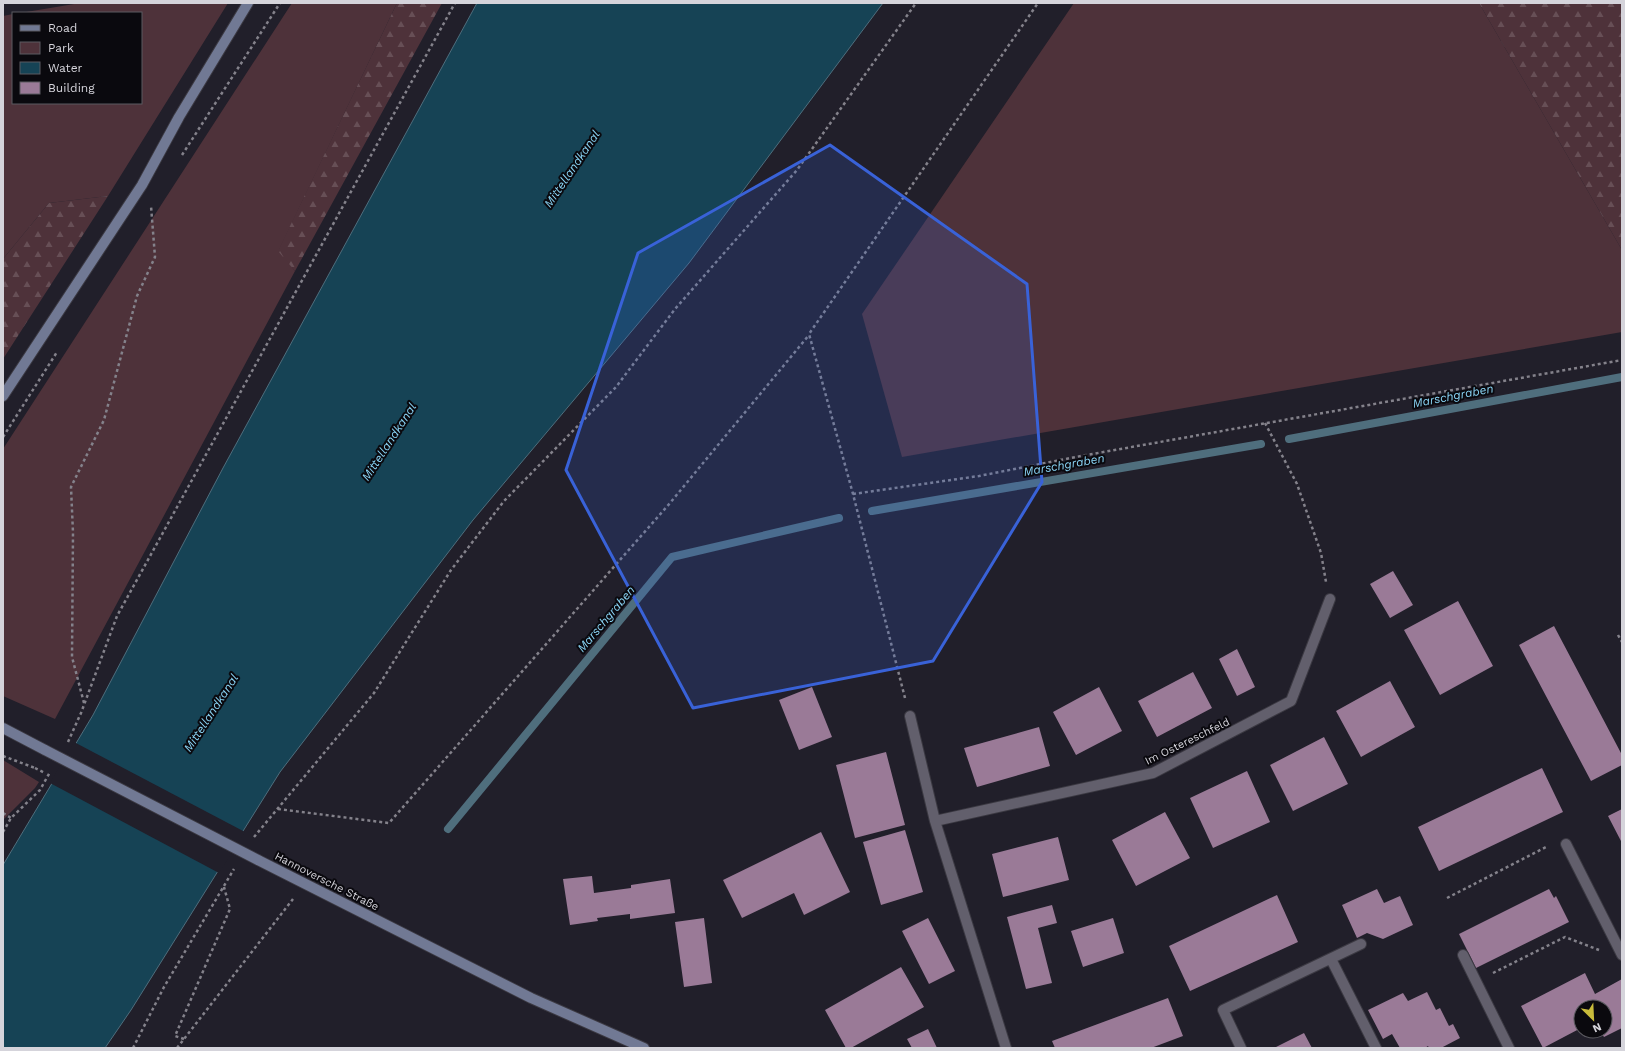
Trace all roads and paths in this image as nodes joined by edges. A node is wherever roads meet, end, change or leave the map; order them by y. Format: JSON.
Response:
{"nodes":[{"id":1,"x":248,"y":3,"type":"edge"},
{"id":2,"x":455,"y":3,"type":"edge"},
{"id":3,"x":916,"y":3,"type":"edge"},
{"id":4,"x":1038,"y":3,"type":"edge"},
{"id":5,"x":151,"y":203,"type":"dead end"},
{"id":6,"x":809,"y":334,"type":"junction"},
{"id":7,"x":1622,"y":360,"type":"edge"},
{"id":8,"x":3,"y":396,"type":"edge"},
{"id":9,"x":1265,"y":423,"type":"junction"},
{"id":10,"x":853,"y":494,"type":"junction"},
{"id":11,"x":1330,"y":599,"type":"joint"},
{"id":12,"x":1618,"y":635,"type":"dead end"},
{"id":13,"x":1622,"y":642,"type":"edge"},
{"id":14,"x":84,"y":703,"type":"junction"},
{"id":15,"x":910,"y":716,"type":"joint"},
{"id":16,"x":3,"y":728,"type":"edge"},
{"id":17,"x":68,"y":743,"type":"dead end"},
{"id":18,"x":3,"y":755,"type":"edge"},
{"id":19,"x":35,"y":768,"type":"dead end"},
{"id":20,"x":52,"y":770,"type":"dead end"},
{"id":21,"x":278,"y":809,"type":"junction"},
{"id":22,"x":3,"y":813,"type":"edge"},
{"id":23,"x":11,"y":818,"type":"junction"},
{"id":24,"x":935,"y":821,"type":"junction"},
{"id":25,"x":3,"y":832,"type":"edge"},
{"id":26,"x":250,"y":841,"type":"dead end"},
{"id":27,"x":1566,"y":844,"type":"joint"},
{"id":28,"x":235,"y":867,"type":"dead end"},
{"id":29,"x":224,"y":886,"type":"junction"},
{"id":30,"x":293,"y":898,"type":"dead end"},
{"id":31,"x":1446,"y":898,"type":"dead end"},
{"id":32,"x":1361,"y":944,"type":"dead end"},
{"id":33,"x":1616,"y":945,"type":"junction"},
{"id":34,"x":1463,"y":955,"type":"dead end"},
{"id":35,"x":1622,"y":955,"type":"edge"},
{"id":36,"x":1331,"y":959,"type":"junction"},
{"id":37,"x":1477,"y":981,"type":"junction"},
{"id":38,"x":184,"y":1039,"type":"junction"},
{"id":39,"x":133,"y":1048,"type":"edge"},
{"id":40,"x":177,"y":1048,"type":"edge"},
{"id":41,"x":644,"y":1048,"type":"edge"},
{"id":42,"x":1006,"y":1048,"type":"edge"},
{"id":43,"x":1240,"y":1048,"type":"edge"},
{"id":44,"x":1376,"y":1048,"type":"edge"},
{"id":45,"x":1509,"y":1048,"type":"edge"}],
"edges":[{"from":1,"to":8,"type":"main road"},
{"from":2,"to":14,"type":"path"},
{"from":3,"to":21,"type":"path"},
{"from":4,"to":6,"type":"path"},
{"from":5,"to":14,"type":"path"},
{"from":6,"to":10,"type":"path"},
{"from":6,"to":21,"type":"path"},
{"from":7,"to":9,"type":"path"},
{"from":9,"to":10,"type":"path"},
{"from":9,"to":11,"type":"path"},
{"from":10,"to":15,"type":"path"},
{"from":11,"to":24,"type":"street","name":"Im Ostereschfeld"},
{"from":12,"to":13,"type":"path"},
{"from":14,"to":17,"type":"path"},
{"from":15,"to":24,"type":"street"},
{"from":16,"to":41,"type":"main road","name":"Hannoversche Straße","bridge":true},
{"from":18,"to":19,"type":"path"},
{"from":20,"to":23,"type":"path"},
{"from":21,"to":26,"type":"path"},
{"from":22,"to":23,"type":"path"},
{"from":23,"to":25,"type":"path"},
{"from":24,"to":42,"type":"street"},
{"from":27,"to":31,"type":"path"},
{"from":27,"to":33,"type":"street"},
{"from":28,"to":29,"type":"path"},
{"from":29,"to":38,"type":"path"},
{"from":29,"to":39,"type":"path"},
{"from":30,"to":38,"type":"path"},
{"from":32,"to":36,"type":"street"},
{"from":33,"to":35,"type":"street"},
{"from":33,"to":37,"type":"path"},
{"from":34,"to":37,"type":"street"},
{"from":36,"to":43,"type":"street"},
{"from":36,"to":44,"type":"street"},
{"from":37,"to":45,"type":"street"},
{"from":38,"to":40,"type":"path"}]}
